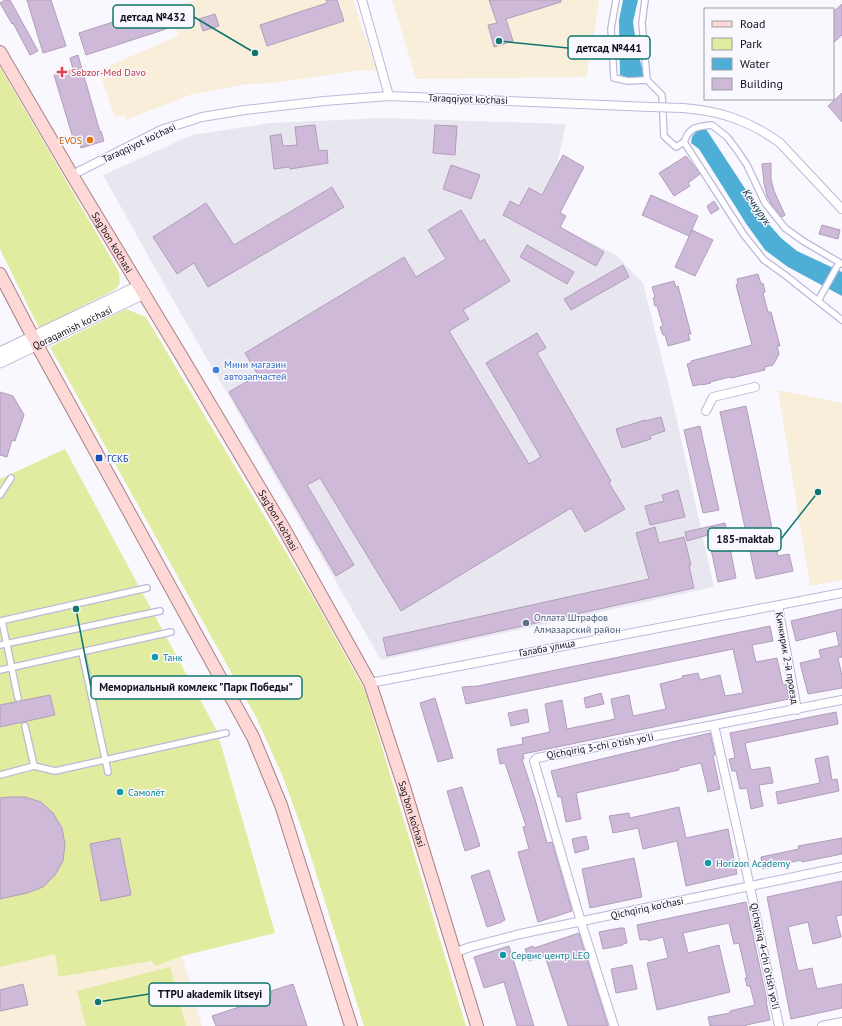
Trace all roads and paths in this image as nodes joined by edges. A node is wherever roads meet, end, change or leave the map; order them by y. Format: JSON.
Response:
{"nodes":[{"id":1,"x":362,"y":0,"type":"edge"},
{"id":2,"x":616,"y":0,"type":"edge"},
{"id":3,"x":645,"y":0,"type":"edge"},
{"id":4,"x":0,"y":52,"type":"edge"},
{"id":5,"x":647,"y":80,"type":"junction"},
{"id":6,"x":389,"y":96,"type":"junction"},
{"id":7,"x":684,"y":142,"type":"junction"},
{"id":8,"x":72,"y":176,"type":"junction"},
{"id":9,"x":842,"y":209,"type":"edge"},
{"id":10,"x":841,"y":263,"type":"edge"},
{"id":11,"x":0,"y":274,"type":"edge"},
{"id":12,"x":142,"y":290,"type":"junction"},
{"id":13,"x":818,"y":301,"type":"junction"},
{"id":14,"x":842,"y":320,"type":"edge"},
{"id":15,"x":35,"y":341,"type":"junction"},
{"id":16,"x":0,"y":353,"type":"edge"},
{"id":17,"x":0,"y":362,"type":"edge"},
{"id":18,"x":755,"y":387,"type":"dead end"},
{"id":19,"x":706,"y":410,"type":"dead end"},
{"id":20,"x":11,"y":478,"type":"dead end"},
{"id":21,"x":0,"y":495,"type":"edge"},
{"id":22,"x":147,"y":588,"type":"dead end"},
{"id":23,"x":842,"y":593,"type":"edge"},
{"id":24,"x":778,"y":606,"type":"junction"},
{"id":25,"x":160,"y":611,"type":"dead end"},
{"id":26,"x":1,"y":621,"type":"edge"},
{"id":27,"x":171,"y":632,"type":"dead end"},
{"id":28,"x":7,"y":644,"type":"junction"},
{"id":29,"x":0,"y":645,"type":"edge"},
{"id":30,"x":82,"y":653,"type":"junction"},
{"id":31,"x":12,"y":668,"type":"junction"},
{"id":32,"x":0,"y":670,"type":"edge"},
{"id":33,"x":370,"y":683,"type":"junction"},
{"id":34,"x":18,"y":698,"type":"dead end"},
{"id":35,"x":842,"y":700,"type":"edge"},
{"id":36,"x":797,"y":710,"type":"junction"},
{"id":37,"x":714,"y":725,"type":"junction"},
{"id":38,"x":25,"y":726,"type":"dead end"},
{"id":39,"x":226,"y":733,"type":"dead end"},
{"id":40,"x":105,"y":760,"type":"junction"},
{"id":41,"x":34,"y":766,"type":"junction"},
{"id":42,"x":108,"y":772,"type":"dead end"},
{"id":43,"x":0,"y":775,"type":"edge"},
{"id":44,"x":842,"y":867,"type":"edge"},
{"id":45,"x":750,"y":887,"type":"junction"},
{"id":46,"x":581,"y":922,"type":"junction"},
{"id":47,"x":454,"y":953,"type":"junction"},
{"id":48,"x":842,"y":1022,"type":"edge"},
{"id":49,"x":351,"y":1026,"type":"edge"},
{"id":50,"x":477,"y":1026,"type":"edge"},
{"id":51,"x":614,"y":1026,"type":"edge"},
{"id":52,"x":779,"y":1026,"type":"edge"},
{"id":53,"x":822,"y":1026,"type":"edge"}],
"edges":[{"from":1,"to":6,"type":"street"},
{"from":2,"to":5,"type":"street"},
{"from":3,"to":5,"type":"street"},
{"from":4,"to":8,"type":"main road","name":"Sag’bon ko’chasi"},
{"from":5,"to":7,"type":"street"},
{"from":6,"to":8,"type":"street","name":"Taraqqiyot ko'chasi"},
{"from":6,"to":9,"type":"street","name":"Taraqqiyot ko'chasi","bridge":true},
{"from":7,"to":10,"type":"street"},
{"from":7,"to":13,"type":"street"},
{"from":8,"to":12,"type":"main road","name":"Sag’bon ko’chasi"},
{"from":10,"to":13,"type":"street"},
{"from":11,"to":15,"type":"main road"},
{"from":12,"to":15,"type":"main road","name":"Qoraqamish ko'chasi"},
{"from":12,"to":33,"type":"main road","name":"Sag’bon ko’chasi"},
{"from":13,"to":14,"type":"street"},
{"from":15,"to":16,"type":"main road","name":"Qoraqamish ko'chasi"},
{"from":15,"to":17,"type":"main road","name":"Qoraqamish ko'chasi"},
{"from":15,"to":49,"type":"main road"},
{"from":18,"to":19,"type":"street"},
{"from":20,"to":21,"type":"street"},
{"from":22,"to":26,"type":"street"},
{"from":23,"to":24,"type":"street","name":"Галаба улица"},
{"from":24,"to":33,"type":"street","name":"Галаба улица"},
{"from":24,"to":36,"type":"street","name":"Кичкирик 2-й проезд"},
{"from":25,"to":28,"type":"street"},
{"from":26,"to":28,"type":"street"},
{"from":27,"to":30,"type":"street"},
{"from":28,"to":29,"type":"street"},
{"from":28,"to":31,"type":"street"},
{"from":30,"to":31,"type":"street"},
{"from":30,"to":40,"type":"street"},
{"from":31,"to":32,"type":"street"},
{"from":31,"to":34,"type":"street"},
{"from":33,"to":47,"type":"main road","name":"Sag’bon ko’chasi"},
{"from":35,"to":36,"type":"street","name":"Qichqiriq 3-chi o'tish yo'li"},
{"from":36,"to":37,"type":"street","name":"Qichqiriq 3-chi o'tish yo'li"},
{"from":37,"to":45,"type":"street"},
{"from":37,"to":46,"type":"street","name":"Qichqiriq 3-chi o'tish yo'li"},
{"from":38,"to":41,"type":"street"},
{"from":39,"to":40,"type":"street"},
{"from":40,"to":41,"type":"street"},
{"from":40,"to":42,"type":"street"},
{"from":41,"to":43,"type":"street"},
{"from":44,"to":45,"type":"street","name":"Qichqiriq ko'chasi"},
{"from":45,"to":46,"type":"street","name":"Qichqiriq ko'chasi"},
{"from":45,"to":52,"type":"street","name":"Qichqiriq 4-chi o'tish yo'li"},
{"from":46,"to":47,"type":"street","name":"Qichqiriq ko'chasi"},
{"from":46,"to":51,"type":"street"},
{"from":47,"to":50,"type":"main road","name":"Sag’bon ko’chasi"},
{"from":48,"to":53,"type":"street"}]}
